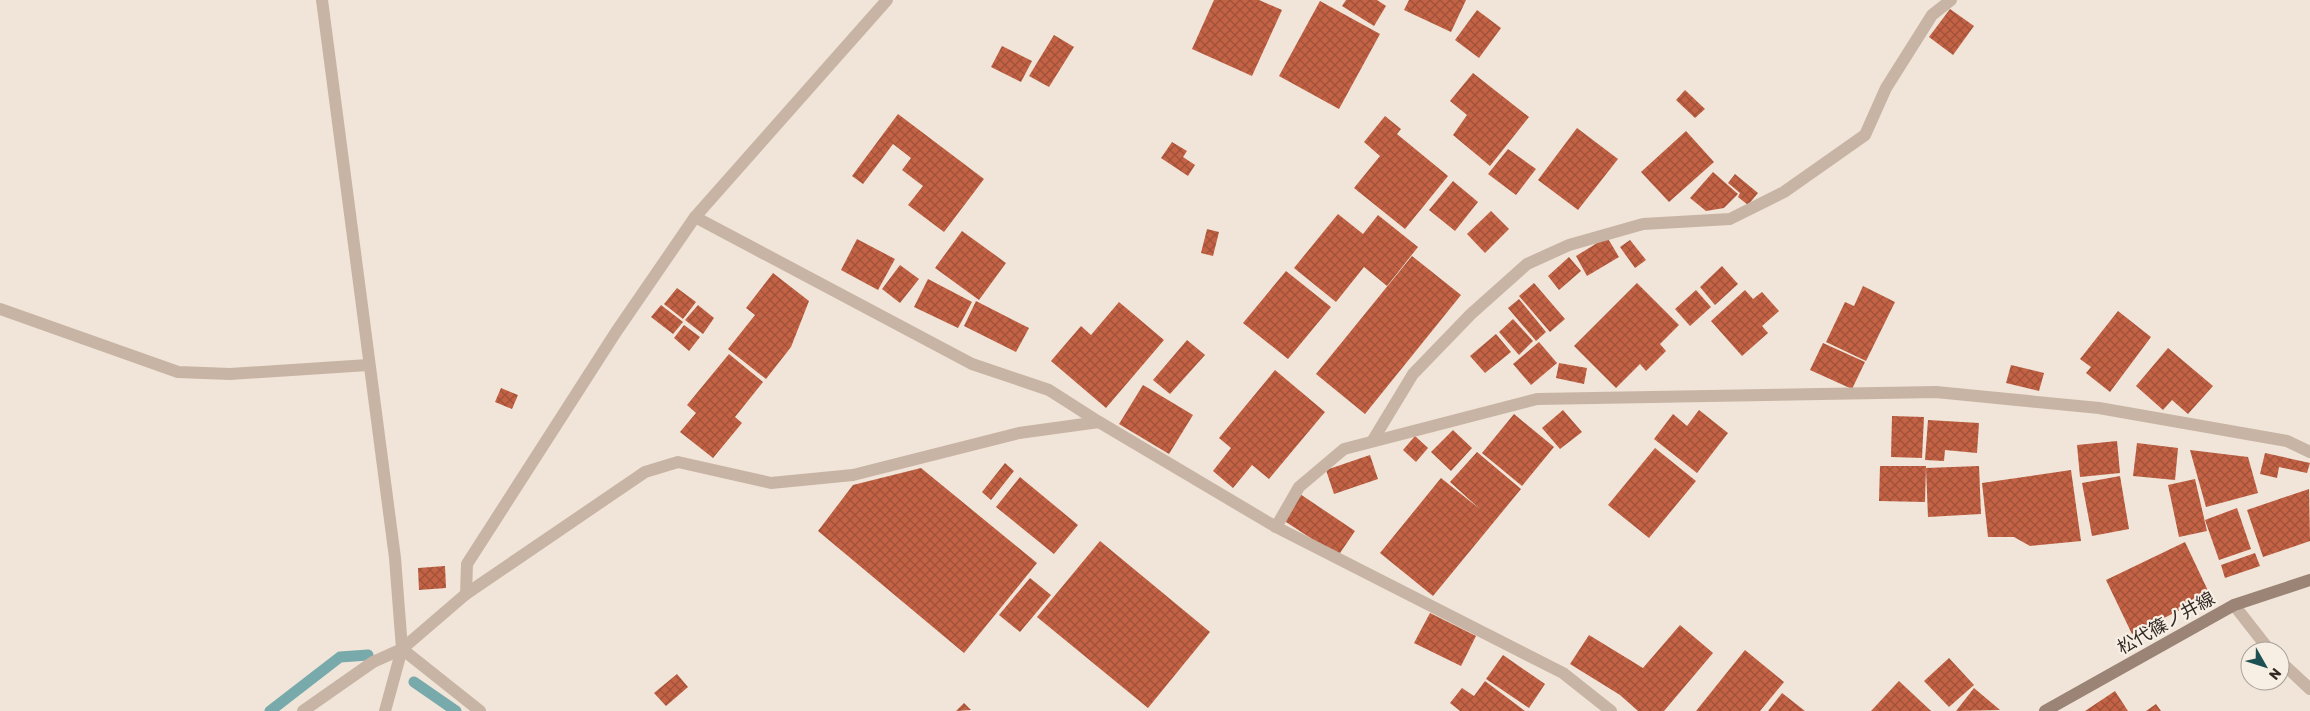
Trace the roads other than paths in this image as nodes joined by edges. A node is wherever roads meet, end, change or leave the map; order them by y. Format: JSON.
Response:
{"nodes":[{"id":1,"x":322,"y":0,"type":"edge"},
{"id":2,"x":887,"y":0,"type":"edge"},
{"id":3,"x":1951,"y":0,"type":"edge"},
{"id":4,"x":695,"y":217,"type":"junction"},
{"id":5,"x":0,"y":308,"type":"edge"},
{"id":6,"x":368,"y":365,"type":"junction"},
{"id":7,"x":1099,"y":422,"type":"junction"},
{"id":8,"x":1374,"y":440,"type":"junction"},
{"id":9,"x":2310,"y":452,"type":"edge"},
{"id":10,"x":1276,"y":527,"type":"junction"},
{"id":11,"x":2310,"y":580,"type":"edge"},
{"id":12,"x":466,"y":594,"type":"junction"},
{"id":13,"x":2234,"y":605,"type":"junction"},
{"id":14,"x":2262,"y":641,"type":"edge"},
{"id":15,"x":402,"y":649,"type":"junction"},
{"id":16,"x":2290,"y":670,"type":"edge"},
{"id":17,"x":2310,"y":689,"type":"edge"},
{"id":18,"x":303,"y":711,"type":"edge"},
{"id":19,"x":385,"y":711,"type":"edge"},
{"id":20,"x":480,"y":711,"type":"edge"},
{"id":21,"x":1611,"y":711,"type":"edge"},
{"id":22,"x":2045,"y":711,"type":"edge"}],
"edges":[{"from":1,"to":6,"type":"street"},
{"from":2,"to":4,"type":"street"},
{"from":3,"to":8,"type":"street"},
{"from":4,"to":7,"type":"street"},
{"from":4,"to":12,"type":"street"},
{"from":5,"to":6,"type":"street"},
{"from":6,"to":15,"type":"street"},
{"from":7,"to":10,"type":"street"},
{"from":7,"to":12,"type":"street"},
{"from":8,"to":9,"type":"street"},
{"from":8,"to":10,"type":"street"},
{"from":10,"to":21,"type":"street"},
{"from":11,"to":13,"type":"main road","name":"松代篠ノ井線"},
{"from":12,"to":15,"type":"street"},
{"from":13,"to":14,"type":"street"},
{"from":13,"to":22,"type":"main road","name":"松代篠ノ井線"},
{"from":15,"to":18,"type":"street"},
{"from":15,"to":19,"type":"street"},
{"from":15,"to":20,"type":"street"},
{"from":16,"to":17,"type":"street"}]}
